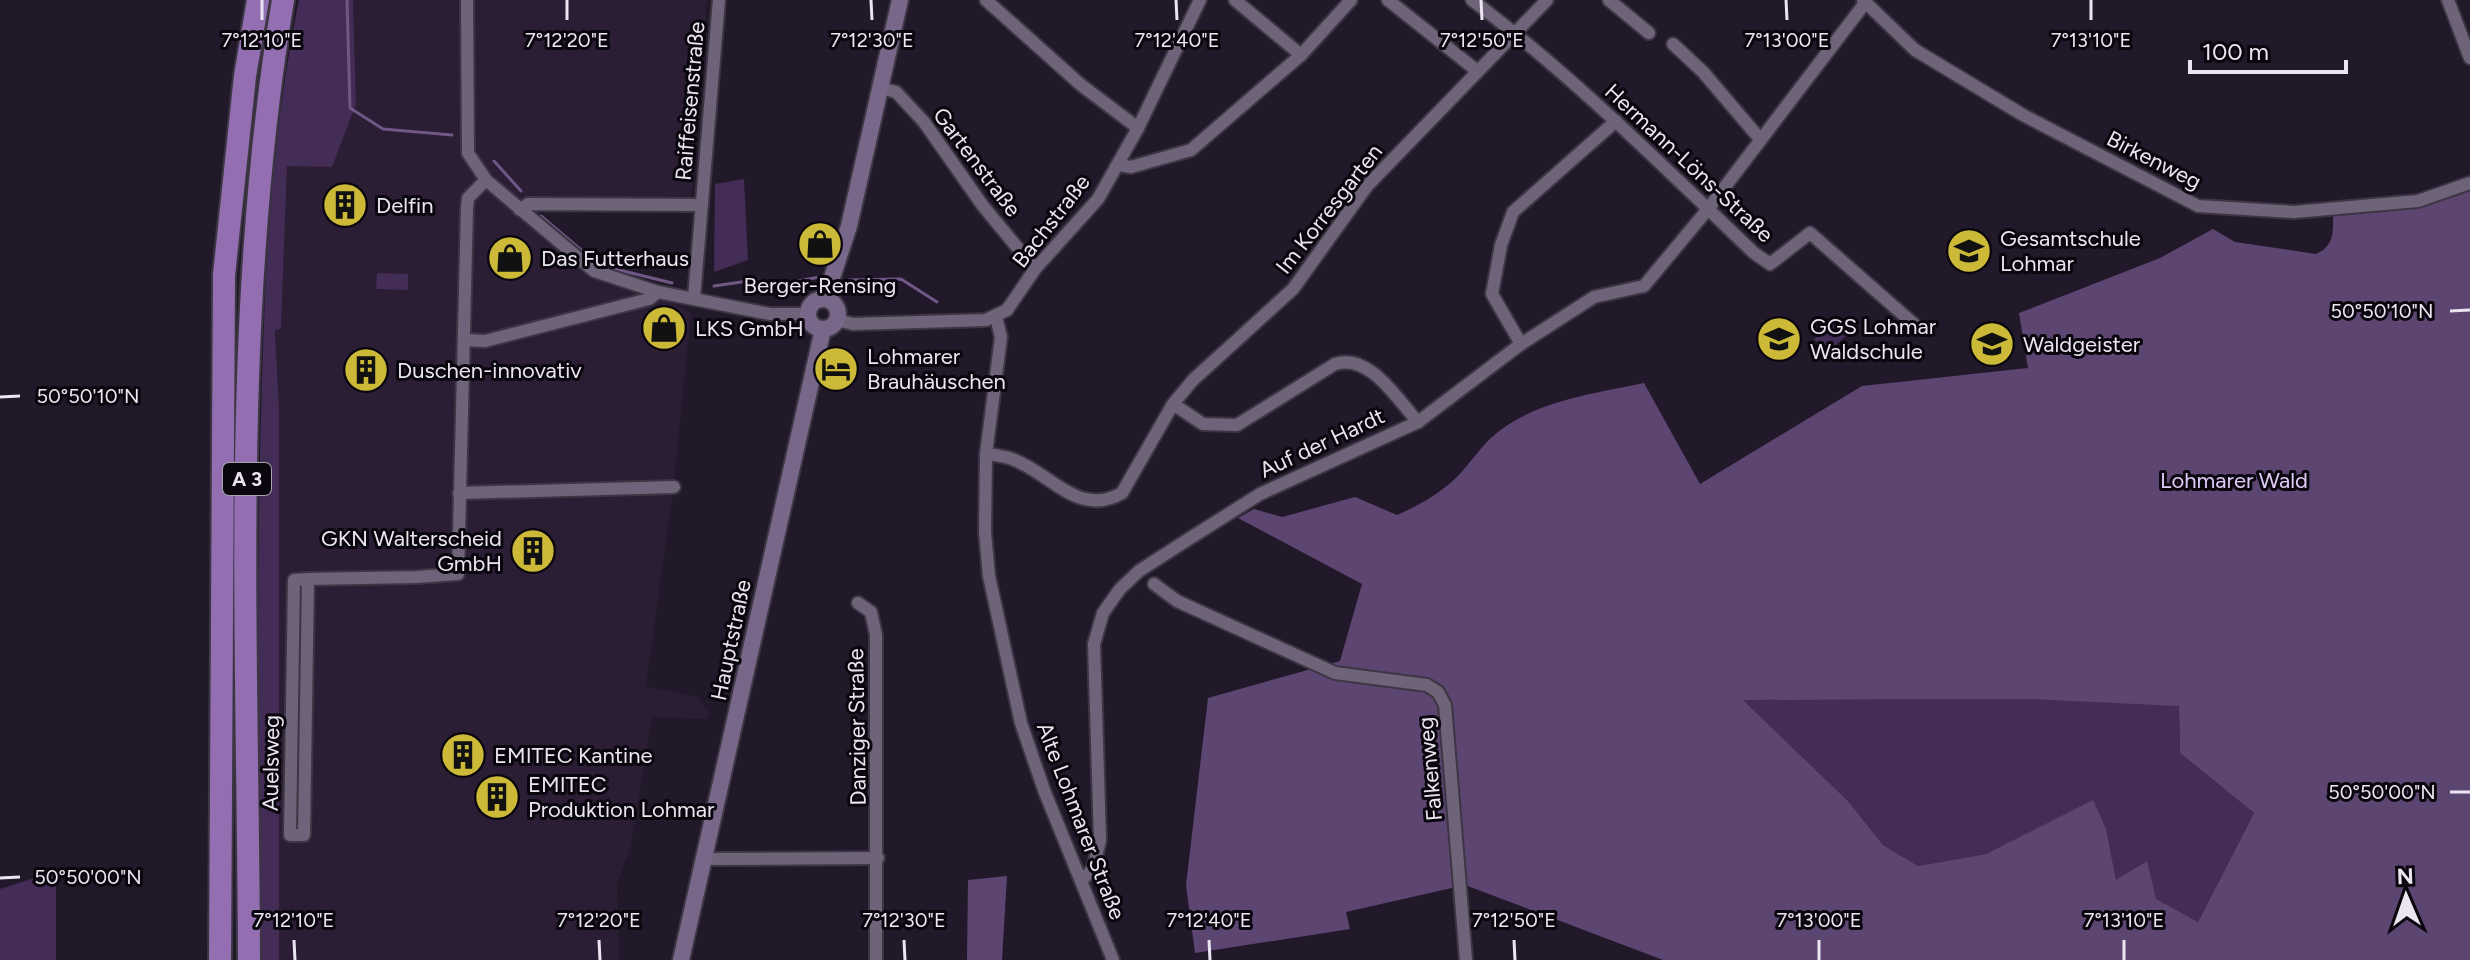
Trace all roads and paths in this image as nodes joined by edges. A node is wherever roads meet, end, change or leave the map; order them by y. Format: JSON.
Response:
{"nodes":[{"id":1,"x":258,"y":0,"type":"edge"},
{"id":2,"x":283,"y":0,"type":"edge"},
{"id":3,"x":467,"y":0,"type":"edge"},
{"id":4,"x":719,"y":0,"type":"edge"},
{"id":5,"x":900,"y":0,"type":"edge"},
{"id":6,"x":986,"y":0,"type":"edge"},
{"id":7,"x":1200,"y":0,"type":"edge"},
{"id":8,"x":1235,"y":0,"type":"edge"},
{"id":9,"x":1351,"y":0,"type":"edge"},
{"id":10,"x":1388,"y":0,"type":"edge"},
{"id":11,"x":1472,"y":0,"type":"edge"},
{"id":12,"x":1547,"y":0,"type":"edge"},
{"id":13,"x":1609,"y":0,"type":"edge"},
{"id":14,"x":2448,"y":0,"type":"edge"},
{"id":15,"x":1864,"y":2,"type":"edge"},
{"id":16,"x":1649,"y":33,"type":"dead end"},
{"id":17,"x":1517,"y":34,"type":"junction"},
{"id":18,"x":1673,"y":44,"type":"dead end"},
{"id":19,"x":1301,"y":55,"type":"junction"},
{"id":20,"x":2470,"y":58,"type":"edge"},
{"id":21,"x":1476,"y":70,"type":"junction"},
{"id":22,"x":880,"y":88,"type":"junction"},
{"id":23,"x":1616,"y":121,"type":"junction"},
{"id":24,"x":1138,"y":128,"type":"junction"},
{"id":25,"x":1760,"y":139,"type":"junction"},
{"id":26,"x":1118,"y":165,"type":"junction"},
{"id":27,"x":486,"y":180,"type":"junction"},
{"id":28,"x":2470,"y":183,"type":"edge"},
{"id":29,"x":702,"y":205,"type":"junction"},
{"id":30,"x":1708,"y":209,"type":"junction"},
{"id":31,"x":520,"y":210,"type":"junction"},
{"id":32,"x":1035,"y":269,"type":"junction"},
{"id":33,"x":658,"y":292,"type":"junction"},
{"id":34,"x":694,"y":298,"type":"junction"},
{"id":35,"x":825,"y":299,"type":"junction"},
{"id":36,"x":808,"y":314,"type":"junction"},
{"id":37,"x":996,"y":317,"type":"junction"},
{"id":38,"x":830,"y":325,"type":"junction"},
{"id":39,"x":1915,"y":325,"type":"dead end"},
{"id":40,"x":464,"y":340,"type":"junction"},
{"id":41,"x":1521,"y":344,"type":"junction"},
{"id":42,"x":1173,"y":404,"type":"junction"},
{"id":43,"x":1418,"y":422,"type":"junction"},
{"id":44,"x":986,"y":454,"type":"junction"},
{"id":45,"x":674,"y":487,"type":"dead end"},
{"id":46,"x":459,"y":493,"type":"junction"},
{"id":47,"x":308,"y":579,"type":"junction"},
{"id":48,"x":1154,"y":584,"type":"dead end"},
{"id":49,"x":858,"y":603,"type":"dead end"},
{"id":50,"x":878,"y":858,"type":"junction"},
{"id":51,"x":704,"y":859,"type":"junction"},
{"id":52,"x":1082,"y":880,"type":"junction"},
{"id":53,"x":220,"y":960,"type":"edge"},
{"id":54,"x":249,"y":960,"type":"edge"},
{"id":55,"x":681,"y":960,"type":"edge"},
{"id":56,"x":876,"y":960,"type":"edge"},
{"id":57,"x":1113,"y":960,"type":"edge"},
{"id":58,"x":1466,"y":960,"type":"edge"}],
"edges":[{"from":1,"to":53,"type":"highway","number":"A 3"},
{"from":2,"to":54,"type":"highway","number":"A 3"},
{"from":3,"to":27,"type":"street"},
{"from":4,"to":29,"type":"street","name":"Raiffeisenstraße"},
{"from":5,"to":22,"type":"main road"},
{"from":6,"to":24,"type":"street"},
{"from":7,"to":24,"type":"street","name":"Bachstraße"},
{"from":8,"to":19,"type":"street"},
{"from":9,"to":19,"type":"street"},
{"from":10,"to":21,"type":"street"},
{"from":11,"to":17,"type":"street","name":"Hermann-Löns-Straße"},
{"from":12,"to":17,"type":"street","name":"Im Korresgarten"},
{"from":13,"to":16,"type":"street"},
{"from":14,"to":20,"type":"street"},
{"from":15,"to":25,"type":"street","name":"Auf der Hardt"},
{"from":15,"to":28,"type":"street","name":"Birkenweg"},
{"from":17,"to":21,"type":"street","name":"Im Korresgarten"},
{"from":17,"to":23,"type":"street","name":"Hermann-Löns-Straße"},
{"from":18,"to":25,"type":"street"},
{"from":19,"to":26,"type":"street"},
{"from":21,"to":42,"type":"street","name":"Im Korresgarten"},
{"from":22,"to":32,"type":"street","name":"Gartenstraße"},
{"from":22,"to":35,"type":"main road"},
{"from":23,"to":30,"type":"street","name":"Hermann-Löns-Straße"},
{"from":23,"to":41,"type":"street"},
{"from":24,"to":26,"type":"street","name":"Bachstraße"},
{"from":25,"to":30,"type":"street","name":"Auf der Hardt"},
{"from":26,"to":32,"type":"street","name":"Bachstraße"},
{"from":27,"to":31,"type":"street"},
{"from":27,"to":40,"type":"street"},
{"from":29,"to":31,"type":"street","name":"Raiffeisenstraße"},
{"from":29,"to":34,"type":"street","name":"Raiffeisenstraße"},
{"from":30,"to":39,"type":"street","name":"Hermann-Löns-Straße"},
{"from":30,"to":41,"type":"street","name":"Auf der Hardt"},
{"from":31,"to":33,"type":"street"},
{"from":32,"to":37,"type":"street","name":"Bachstraße"},
{"from":33,"to":34,"type":"street"},
{"from":33,"to":40,"type":"street"},
{"from":34,"to":36,"type":"street"},
{"from":35,"to":36,"type":"main road"},
{"from":35,"to":38,"type":"main road"},
{"from":36,"to":38,"type":"main road"},
{"from":37,"to":38,"type":"street"},
{"from":37,"to":44,"type":"street","name":"Alte Lohmarer Straße"},
{"from":38,"to":51,"type":"main road","name":"Hauptstraße"},
{"from":40,"to":46,"type":"street"},
{"from":41,"to":43,"type":"street","name":"Auf der Hardt"},
{"from":42,"to":43,"type":"street"},
{"from":42,"to":44,"type":"street","name":"Im Korresgarten"},
{"from":43,"to":52,"type":"street","name":"Auf der Hardt"},
{"from":44,"to":52,"type":"street","name":"Alte Lohmarer Straße"},
{"from":45,"to":46,"type":"street"},
{"from":46,"to":47,"type":"street"},
{"from":47,"to":47,"type":"street","name":"Auelsweg"},
{"from":48,"to":58,"type":"street","name":"Falkenweg"},
{"from":49,"to":50,"type":"street","name":"Danziger Straße"},
{"from":50,"to":51,"type":"street"},
{"from":50,"to":56,"type":"street","name":"Danziger Straße"},
{"from":51,"to":55,"type":"main road","name":"Hauptstraße"},
{"from":52,"to":57,"type":"street","name":"Alte Lohmarer Straße"}]}
